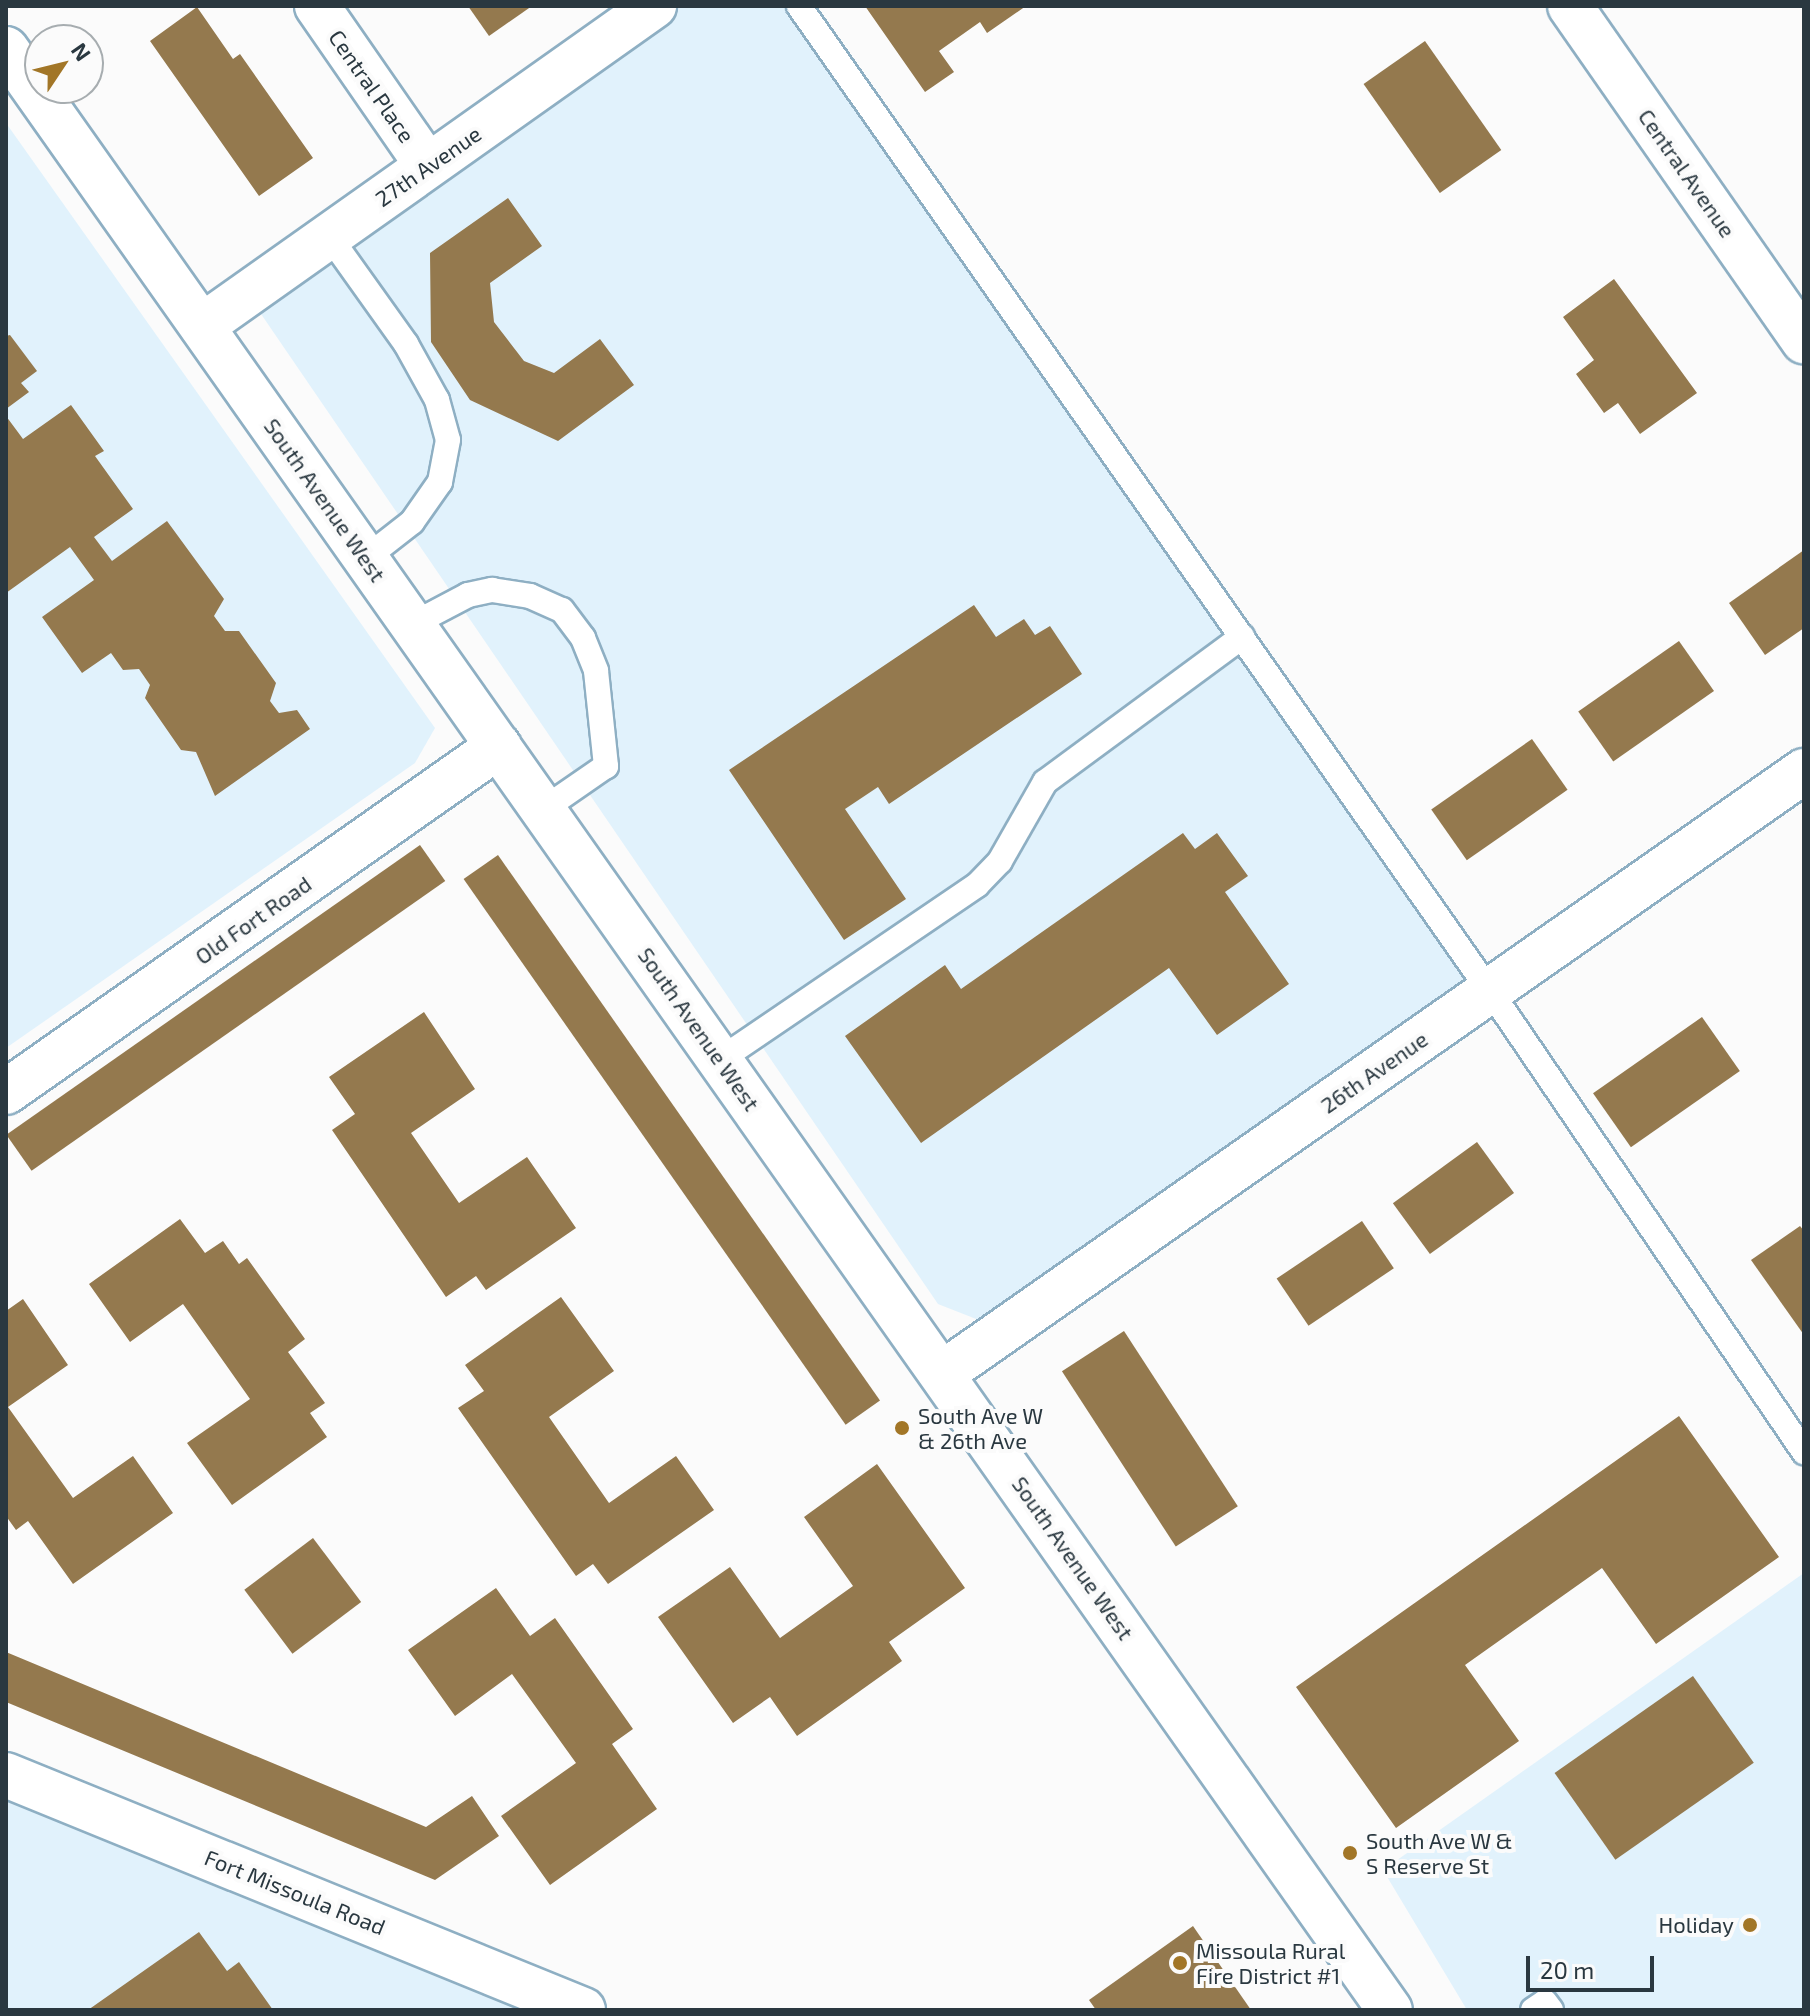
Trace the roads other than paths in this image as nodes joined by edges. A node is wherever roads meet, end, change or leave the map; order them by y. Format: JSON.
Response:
{"nodes":[{"id":1,"x":317,"y":6,"type":"edge"},
{"id":2,"x":654,"y":6,"type":"edge"},
{"id":3,"x":799,"y":6,"type":"edge"},
{"id":4,"x":1570,"y":6,"type":"edge"},
{"id":5,"x":6,"y":49,"type":"edge"},
{"id":6,"x":427,"y":165,"type":"junction"},
{"id":7,"x":329,"y":236,"type":"junction"},
{"id":8,"x":202,"y":326,"type":"junction"},
{"id":9,"x":1804,"y":341,"type":"edge"},
{"id":10,"x":366,"y":558,"type":"junction"},
{"id":11,"x":413,"y":624,"type":"junction"},
{"id":12,"x":1242,"y":637,"type":"junction"},
{"id":13,"x":499,"y":746,"type":"junction"},
{"id":14,"x":1804,"y":771,"type":"edge"},
{"id":15,"x":544,"y":809,"type":"junction"},
{"id":16,"x":1490,"y":991,"type":"junction"},
{"id":17,"x":721,"y":1059,"type":"junction"},
{"id":18,"x":6,"y":1092,"type":"edge"},
{"id":19,"x":943,"y":1373,"type":"junction"},
{"id":20,"x":1804,"y":1452,"type":"edge"},
{"id":21,"x":6,"y":1775,"type":"edge"},
{"id":22,"x":583,"y":2010,"type":"edge"},
{"id":23,"x":1390,"y":2010,"type":"edge"},
{"id":24,"x":1533,"y":2010,"type":"edge"},
{"id":25,"x":1551,"y":2010,"type":"edge"}],
"edges":[{"from":1,"to":6,"type":"street","name":"Central Place"},
{"from":2,"to":6,"type":"street","name":"27th Avenue"},
{"from":3,"to":12,"type":"lane"},
{"from":4,"to":9,"type":"street","name":"Central Avenue"},
{"from":5,"to":8,"type":"street","name":"South Avenue West"},
{"from":6,"to":7,"type":"street","name":"27th Avenue"},
{"from":7,"to":8,"type":"street","name":"27th Avenue"},
{"from":7,"to":10,"type":"lane"},
{"from":8,"to":10,"type":"street","name":"South Avenue West"},
{"from":10,"to":11,"type":"street","name":"South Avenue West"},
{"from":11,"to":13,"type":"street","name":"South Avenue West"},
{"from":11,"to":15,"type":"lane"},
{"from":12,"to":16,"type":"lane"},
{"from":12,"to":17,"type":"lane"},
{"from":13,"to":15,"type":"street","name":"South Avenue West"},
{"from":13,"to":18,"type":"street","name":"Old Fort Road"},
{"from":14,"to":16,"type":"street","name":"26th Avenue"},
{"from":15,"to":17,"type":"street","name":"South Avenue West"},
{"from":16,"to":19,"type":"street","name":"26th Avenue"},
{"from":16,"to":20,"type":"lane"},
{"from":17,"to":19,"type":"street","name":"South Avenue West"},
{"from":19,"to":23,"type":"street","name":"South Avenue West"},
{"from":21,"to":22,"type":"street","name":"Fort Missoula Road"},
{"from":24,"to":25,"type":"lane"}]}
